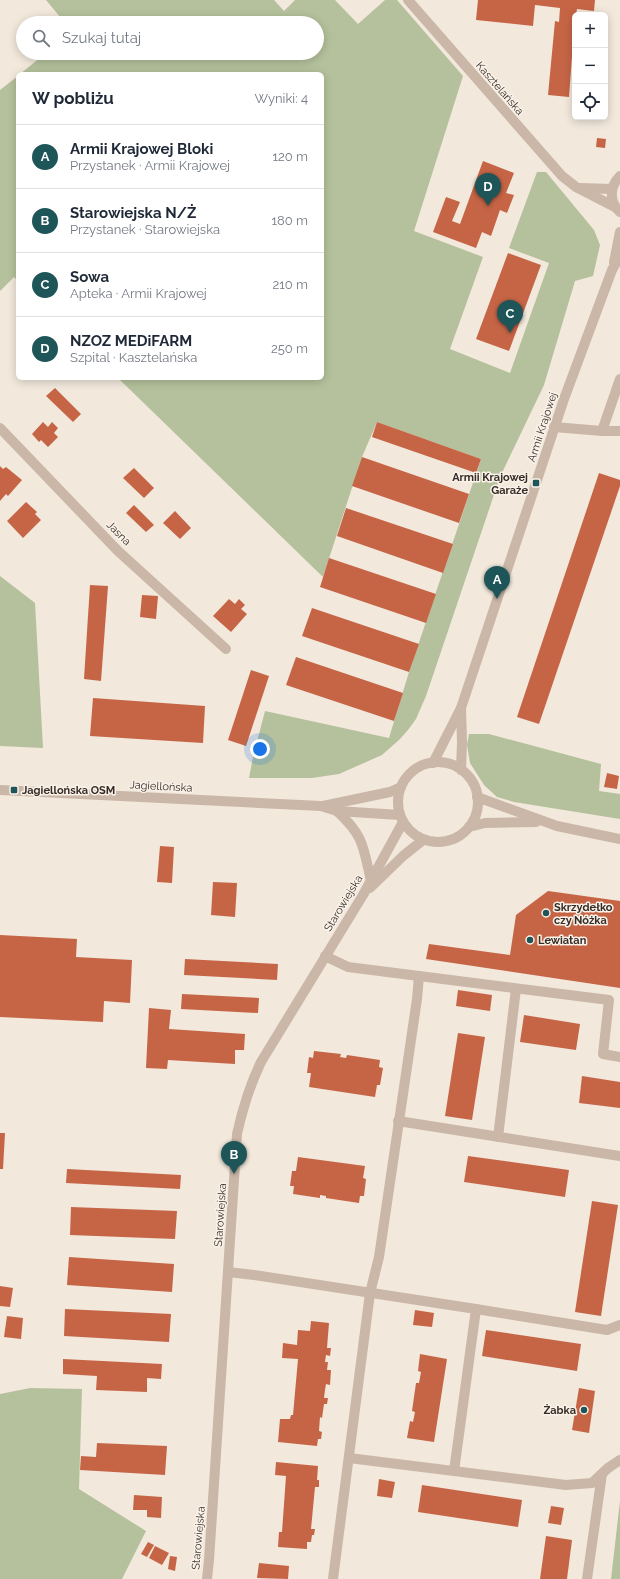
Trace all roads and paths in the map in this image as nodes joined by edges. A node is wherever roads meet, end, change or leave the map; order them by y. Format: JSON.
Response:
{"nodes":[{"id":1,"x":408,"y":0,"type":"edge"},
{"id":2,"x":620,"y":176,"type":"edge"},
{"id":3,"x":576,"y":187,"type":"junction"},
{"id":4,"x":612,"y":189,"type":"junction"},
{"id":5,"x":618,"y":210,"type":"edge"},
{"id":6,"x":620,"y":232,"type":"edge"},
{"id":7,"x":620,"y":256,"type":"edge"},
{"id":8,"x":612,"y":270,"type":"junction"},
{"id":9,"x":620,"y":379,"type":"edge"},
{"id":10,"x":554,"y":427,"type":"junction"},
{"id":11,"x":0,"y":428,"type":"edge"},
{"id":12,"x":602,"y":431,"type":"junction"},
{"id":13,"x":620,"y":431,"type":"edge"},
{"id":14,"x":226,"y":649,"type":"dead end"},
{"id":15,"x":461,"y":708,"type":"junction"},
{"id":16,"x":433,"y":763,"type":"junction"},
{"id":17,"x":461,"y":770,"type":"junction"},
{"id":18,"x":401,"y":787,"type":"junction"},
{"id":19,"x":0,"y":790,"type":"edge"},
{"id":20,"x":477,"y":797,"type":"junction"},
{"id":21,"x":321,"y":806,"type":"junction"},
{"id":22,"x":337,"y":811,"type":"junction"},
{"id":23,"x":401,"y":819,"type":"junction"},
{"id":24,"x":544,"y":822,"type":"junction"},
{"id":25,"x":469,"y":827,"type":"junction"},
{"id":26,"x":620,"y":839,"type":"edge"},
{"id":27,"x":423,"y":840,"type":"junction"},
{"id":28,"x":370,"y":881,"type":"junction"},
{"id":29,"x":363,"y":895,"type":"junction"},
{"id":30,"x":325,"y":956,"type":"junction"},
{"id":31,"x":419,"y":976,"type":"junction"},
{"id":32,"x":516,"y":989,"type":"junction"},
{"id":33,"x":620,"y":1057,"type":"edge"},
{"id":34,"x":398,"y":1122,"type":"junction"},
{"id":35,"x":498,"y":1137,"type":"junction"},
{"id":36,"x":620,"y":1156,"type":"edge"},
{"id":37,"x":228,"y":1272,"type":"junction"},
{"id":38,"x":370,"y":1293,"type":"junction"},
{"id":39,"x":476,"y":1309,"type":"junction"},
{"id":40,"x":620,"y":1325,"type":"edge"},
{"id":41,"x":349,"y":1458,"type":"junction"},
{"id":42,"x":620,"y":1460,"type":"edge"},
{"id":43,"x":454,"y":1471,"type":"junction"},
{"id":44,"x":602,"y":1474,"type":"junction"},
{"id":45,"x":207,"y":1579,"type":"edge"},
{"id":46,"x":333,"y":1579,"type":"edge"},
{"id":47,"x":587,"y":1579,"type":"edge"}],
"edges":[{"from":1,"to":3,"type":"street","name":"Kasztelańska"},
{"from":2,"to":4,"type":"street"},
{"from":3,"to":4,"type":"street"},
{"from":3,"to":5,"type":"street","name":"Kasztelańska"},
{"from":4,"to":5,"type":"street"},
{"from":6,"to":8,"type":"street","name":"Armii Krajowej"},
{"from":7,"to":8,"type":"street","name":"Armii Krajowej"},
{"from":8,"to":10,"type":"street","name":"Armii Krajowej"},
{"from":9,"to":12,"type":"street"},
{"from":10,"to":12,"type":"street"},
{"from":10,"to":15,"type":"street","name":"Armii Krajowej"},
{"from":11,"to":14,"type":"street","name":"Jasna"},
{"from":12,"to":13,"type":"street"},
{"from":15,"to":16,"type":"street","name":"Armii Krajowej"},
{"from":15,"to":17,"type":"street","name":"Armii Krajowej"},
{"from":16,"to":17,"type":"street"},
{"from":16,"to":18,"type":"street"},
{"from":17,"to":20,"type":"street"},
{"from":18,"to":21,"type":"street","name":"Jagiellońska"},
{"from":18,"to":23,"type":"street"},
{"from":19,"to":21,"type":"street","name":"Jagiellońska"},
{"from":20,"to":24,"type":"street"},
{"from":20,"to":25,"type":"street"},
{"from":21,"to":22,"type":"street","name":"Jagiellońska"},
{"from":22,"to":23,"type":"street","name":"Jagiellońska"},
{"from":22,"to":28,"type":"street"},
{"from":23,"to":27,"type":"street"},
{"from":23,"to":28,"type":"street","name":"Starowiejska"},
{"from":24,"to":25,"type":"street"},
{"from":24,"to":26,"type":"street"},
{"from":25,"to":27,"type":"street"},
{"from":27,"to":29,"type":"street"},
{"from":28,"to":29,"type":"street","name":"Starowiejska"},
{"from":29,"to":30,"type":"street","name":"Starowiejska"},
{"from":30,"to":31,"type":"street"},
{"from":30,"to":37,"type":"street","name":"Starowiejska"},
{"from":31,"to":32,"type":"street"},
{"from":31,"to":34,"type":"street"},
{"from":32,"to":33,"type":"street"},
{"from":32,"to":35,"type":"street"},
{"from":34,"to":35,"type":"street"},
{"from":34,"to":38,"type":"street"},
{"from":35,"to":36,"type":"street"},
{"from":37,"to":38,"type":"street"},
{"from":37,"to":45,"type":"street","name":"Starowiejska"},
{"from":38,"to":39,"type":"street"},
{"from":38,"to":41,"type":"street"},
{"from":39,"to":40,"type":"street"},
{"from":39,"to":43,"type":"street"},
{"from":41,"to":43,"type":"street"},
{"from":41,"to":46,"type":"street"},
{"from":42,"to":44,"type":"street"},
{"from":43,"to":44,"type":"street"},
{"from":44,"to":47,"type":"street"}]}
